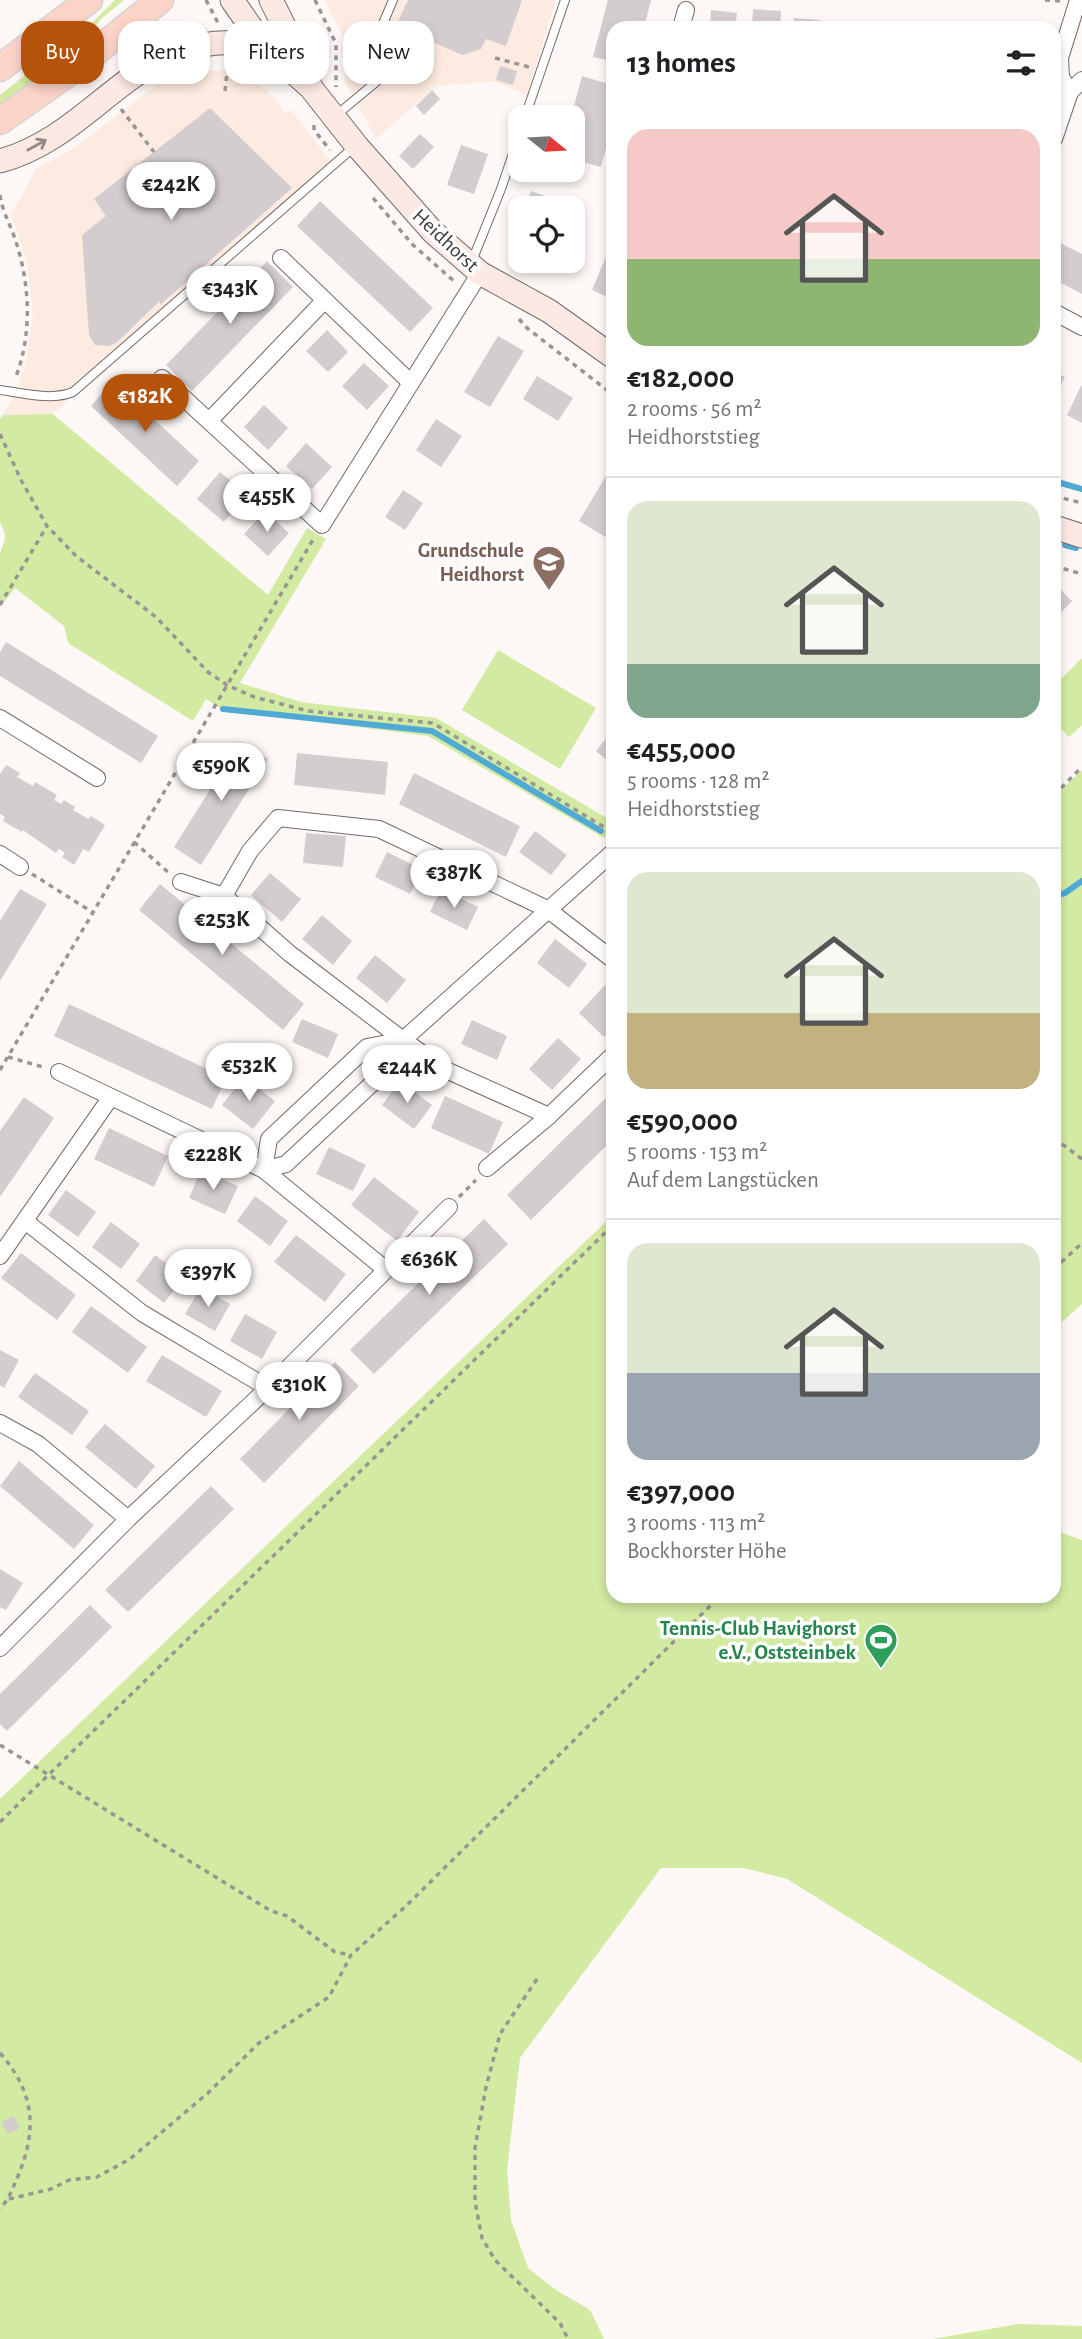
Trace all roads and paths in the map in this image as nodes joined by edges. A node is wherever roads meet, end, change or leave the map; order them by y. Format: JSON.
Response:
{"nodes":[{"id":1,"x":89,"y":0,"type":"edge"},
{"id":2,"x":160,"y":0,"type":"edge"},
{"id":3,"x":232,"y":0,"type":"edge"},
{"id":4,"x":271,"y":0,"type":"edge"},
{"id":5,"x":315,"y":0,"type":"edge"},
{"id":6,"x":393,"y":0,"type":"edge"},
{"id":7,"x":565,"y":0,"type":"edge"},
{"id":8,"x":1078,"y":0,"type":"edge"},
{"id":9,"x":686,"y":10,"type":"dead end"},
{"id":10,"x":247,"y":21,"type":"edge"},
{"id":11,"x":683,"y":21,"type":"edge"},
{"id":12,"x":224,"y":44,"type":"edge"},
{"id":13,"x":1061,"y":55,"type":"edge"},
{"id":14,"x":495,"y":58,"type":"dead end"},
{"id":15,"x":0,"y":68,"type":"edge"},
{"id":16,"x":541,"y":70,"type":"junction"},
{"id":17,"x":1082,"y":80,"type":"edge"},
{"id":18,"x":226,"y":84,"type":"edge"},
{"id":19,"x":307,"y":84,"type":"edge"},
{"id":20,"x":311,"y":88,"type":"junction"},
{"id":21,"x":225,"y":91,"type":"dead end"},
{"id":22,"x":109,"y":93,"type":"junction"},
{"id":23,"x":1068,"y":93,"type":"edge"},
{"id":24,"x":529,"y":105,"type":"edge"},
{"id":25,"x":1061,"y":116,"type":"edge"},
{"id":26,"x":334,"y":117,"type":"junction"},
{"id":27,"x":0,"y":121,"type":"edge"},
{"id":28,"x":356,"y":145,"type":"junction"},
{"id":29,"x":154,"y":152,"type":"dead end"},
{"id":30,"x":0,"y":161,"type":"edge"},
{"id":31,"x":508,"y":168,"type":"edge"},
{"id":32,"x":0,"y":195,"type":"edge"},
{"id":33,"x":281,"y":258,"type":"dead end"},
{"id":34,"x":475,"y":269,"type":"junction"},
{"id":35,"x":324,"y":301,"type":"junction"},
{"id":36,"x":515,"y":314,"type":"dead end"},
{"id":37,"x":1061,"y":316,"type":"edge"},
{"id":38,"x":1082,"y":327,"type":"edge"},
{"id":39,"x":606,"y":352,"type":"edge"},
{"id":40,"x":162,"y":378,"type":"dead end"},
{"id":41,"x":411,"y":383,"type":"junction"},
{"id":42,"x":606,"y":389,"type":"edge"},
{"id":43,"x":0,"y":390,"type":"edge"},
{"id":44,"x":11,"y":391,"type":"junction"},
{"id":45,"x":209,"y":421,"type":"junction"},
{"id":46,"x":0,"y":434,"type":"edge"},
{"id":47,"x":1061,"y":498,"type":"edge"},
{"id":48,"x":1082,"y":503,"type":"edge"},
{"id":49,"x":322,"y":525,"type":"junction"},
{"id":50,"x":47,"y":526,"type":"junction"},
{"id":51,"x":1061,"y":530,"type":"edge"},
{"id":52,"x":1082,"y":536,"type":"edge"},
{"id":53,"x":1061,"y":568,"type":"edge"},
{"id":54,"x":1082,"y":574,"type":"edge"},
{"id":55,"x":0,"y":605,"type":"edge"},
{"id":56,"x":227,"y":685,"type":"junction"},
{"id":57,"x":0,"y":718,"type":"edge"},
{"id":58,"x":1082,"y":767,"type":"edge"},
{"id":59,"x":97,"y":778,"type":"dead end"},
{"id":60,"x":1061,"y":788,"type":"edge"},
{"id":61,"x":606,"y":828,"type":"edge"},
{"id":62,"x":134,"y":842,"type":"junction"},
{"id":63,"x":0,"y":854,"type":"edge"},
{"id":64,"x":606,"y":858,"type":"edge"},
{"id":65,"x":20,"y":867,"type":"joint"},
{"id":66,"x":181,"y":882,"type":"joint"},
{"id":67,"x":225,"y":896,"type":"junction"},
{"id":68,"x":547,"y":909,"type":"junction"},
{"id":69,"x":92,"y":912,"type":"junction"},
{"id":70,"x":606,"y":954,"type":"edge"},
{"id":71,"x":403,"y":1040,"type":"junction"},
{"id":72,"x":8,"y":1057,"type":"junction"},
{"id":73,"x":606,"y":1062,"type":"edge"},
{"id":74,"x":0,"y":1070,"type":"edge"},
{"id":75,"x":59,"y":1072,"type":"joint"},
{"id":76,"x":111,"y":1097,"type":"junction"},
{"id":77,"x":549,"y":1116,"type":"junction"},
{"id":78,"x":1061,"y":1143,"type":"edge"},
{"id":79,"x":1082,"y":1159,"type":"edge"},
{"id":80,"x":487,"y":1168,"type":"joint"},
{"id":81,"x":264,"y":1170,"type":"junction"},
{"id":82,"x":449,"y":1207,"type":"joint"},
{"id":83,"x":25,"y":1221,"type":"junction"},
{"id":84,"x":606,"y":1232,"type":"edge"},
{"id":85,"x":1082,"y":1244,"type":"edge"},
{"id":86,"x":0,"y":1256,"type":"edge"},
{"id":87,"x":1061,"y":1263,"type":"edge"},
{"id":88,"x":385,"y":1269,"type":"junction"},
{"id":89,"x":268,"y":1388,"type":"junction"},
{"id":90,"x":0,"y":1423,"type":"edge"},
{"id":91,"x":128,"y":1519,"type":"junction"},
{"id":92,"x":713,"y":1603,"type":"edge"},
{"id":93,"x":2,"y":1643,"type":"edge"},
{"id":94,"x":0,"y":1745,"type":"edge"},
{"id":95,"x":49,"y":1774,"type":"junction"},
{"id":96,"x":0,"y":1822,"type":"edge"},
{"id":97,"x":351,"y":1955,"type":"junction"},
{"id":98,"x":537,"y":1979,"type":"dead end"},
{"id":99,"x":0,"y":2053,"type":"edge"},
{"id":100,"x":9,"y":2199,"type":"junction"},
{"id":101,"x":0,"y":2209,"type":"edge"},
{"id":102,"x":568,"y":2339,"type":"edge"}],
"edges":[{"from":1,"to":15,"type":"main road"},
{"from":2,"to":27,"type":"main road"},
{"from":3,"to":10,"type":"street","name":"Heidhorst"},
{"from":4,"to":20,"type":"street","name":"Heidhorst"},
{"from":5,"to":26,"type":"path"},
{"from":6,"to":26,"type":"lane"},
{"from":7,"to":16,"type":"lane"},
{"from":8,"to":13,"type":"street"},
{"from":9,"to":11,"type":"street"},
{"from":12,"to":22,"type":"street"},
{"from":14,"to":16,"type":"path"},
{"from":16,"to":24,"type":"lane"},
{"from":17,"to":23,"type":"street"},
{"from":18,"to":21,"type":"path"},
{"from":19,"to":20,"type":"street","name":"Heidhorst"},
{"from":20,"to":26,"type":"street","name":"Heidhorst"},
{"from":22,"to":29,"type":"path"},
{"from":30,"to":22,"type":"street","one_way":true},
{"from":23,"to":25,"type":"street"},
{"from":26,"to":28,"type":"street","name":"Heidhorst"},
{"from":28,"to":34,"type":"street","name":"Heidhorst"},
{"from":28,"to":44,"type":"lane"},
{"from":31,"to":34,"type":"lane"},
{"from":32,"to":44,"type":"path"},
{"from":33,"to":35,"type":"street"},
{"from":34,"to":39,"type":"street","name":"Heidhorst"},
{"from":34,"to":41,"type":"street"},
{"from":35,"to":41,"type":"street"},
{"from":35,"to":45,"type":"street"},
{"from":36,"to":42,"type":"path"},
{"from":37,"to":38,"type":"street"},
{"from":40,"to":45,"type":"street"},
{"from":41,"to":49,"type":"street"},
{"from":43,"to":44,"type":"lane"},
{"from":45,"to":49,"type":"street"},
{"from":46,"to":50,"type":"path"},
{"from":47,"to":48,"type":"path"},
{"from":49,"to":56,"type":"path"},
{"from":50,"to":55,"type":"path"},
{"from":50,"to":56,"type":"path"},
{"from":51,"to":52,"type":"street"},
{"from":53,"to":54,"type":"path"},
{"from":56,"to":61,"type":"path"},
{"from":56,"to":62,"type":"path"},
{"from":57,"to":59,"type":"street"},
{"from":58,"to":60,"type":"path"},
{"from":62,"to":66,"type":"path"},
{"from":62,"to":69,"type":"path"},
{"from":63,"to":65,"type":"street"},
{"from":64,"to":68,"type":"street"},
{"from":65,"to":69,"type":"path"},
{"from":66,"to":67,"type":"street"},
{"from":67,"to":68,"type":"street"},
{"from":67,"to":71,"type":"street"},
{"from":68,"to":70,"type":"street"},
{"from":68,"to":71,"type":"street"},
{"from":69,"to":72,"type":"path"},
{"from":71,"to":77,"type":"street"},
{"from":71,"to":81,"type":"street"},
{"from":71,"to":81,"type":"street"},
{"from":72,"to":74,"type":"path"},
{"from":72,"to":75,"type":"path"},
{"from":73,"to":77,"type":"street"},
{"from":75,"to":76,"type":"street"},
{"from":76,"to":81,"type":"street"},
{"from":76,"to":83,"type":"street"},
{"from":77,"to":80,"type":"street"},
{"from":78,"to":79,"type":"path"},
{"from":80,"to":82,"type":"path"},
{"from":81,"to":88,"type":"street"},
{"from":82,"to":88,"type":"street"},
{"from":83,"to":86,"type":"street"},
{"from":83,"to":89,"type":"street"},
{"from":84,"to":95,"type":"path"},
{"from":85,"to":87,"type":"path"},
{"from":88,"to":89,"type":"street"},
{"from":89,"to":91,"type":"street"},
{"from":90,"to":91,"type":"street"},
{"from":91,"to":93,"type":"street"},
{"from":92,"to":97,"type":"path"},
{"from":94,"to":95,"type":"path"},
{"from":95,"to":96,"type":"path"},
{"from":95,"to":97,"type":"path"},
{"from":97,"to":100,"type":"path"},
{"from":98,"to":102,"type":"path"},
{"from":99,"to":100,"type":"path"},
{"from":100,"to":101,"type":"path"}]}
